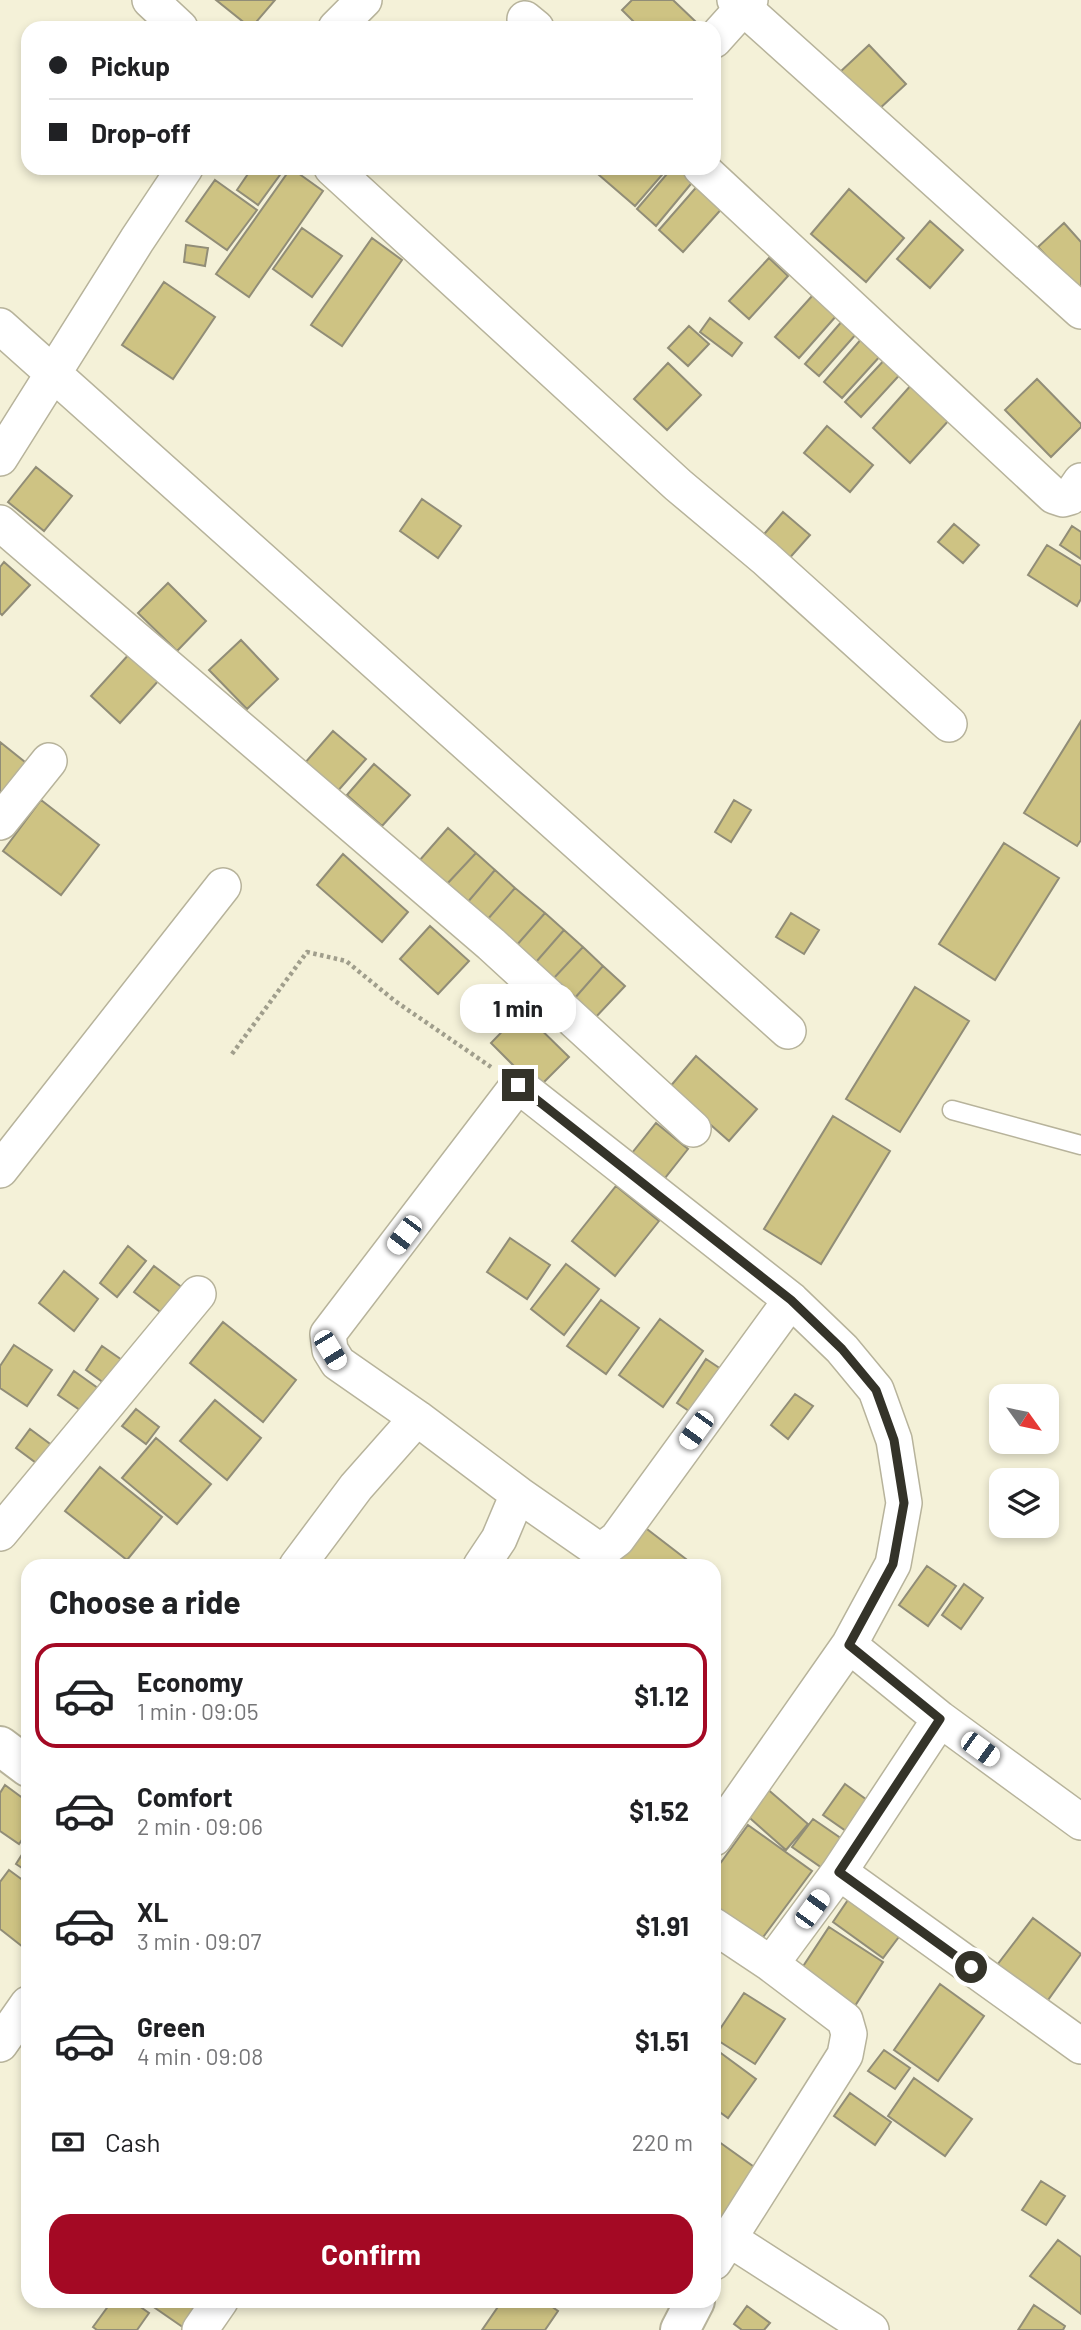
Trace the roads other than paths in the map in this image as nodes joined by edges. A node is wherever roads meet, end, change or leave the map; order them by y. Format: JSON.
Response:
{"nodes":[{"id":1,"x":150,"y":0,"type":"edge"},
{"id":2,"x":364,"y":0,"type":"edge"},
{"id":3,"x":743,"y":2,"type":"edge"},
{"id":4,"x":172,"y":21,"type":"edge"},
{"id":5,"x":343,"y":21,"type":"edge"},
{"id":6,"x":721,"y":31,"type":"edge"},
{"id":7,"x":180,"y":175,"type":"edge"},
{"id":8,"x":340,"y":175,"type":"edge"},
{"id":9,"x":709,"y":175,"type":"edge"},
{"id":10,"x":1081,"y":311,"type":"edge"},
{"id":11,"x":0,"y":326,"type":"edge"},
{"id":12,"x":53,"y":374,"type":"junction"},
{"id":13,"x":0,"y":457,"type":"edge"},
{"id":14,"x":1081,"y":481,"type":"edge"},
{"id":15,"x":0,"y":523,"type":"edge"},
{"id":16,"x":949,"y":724,"type":"dead end"},
{"id":17,"x":49,"y":761,"type":"dead end"},
{"id":18,"x":0,"y":822,"type":"edge"},
{"id":19,"x":223,"y":886,"type":"dead end"},
{"id":20,"x":788,"y":1031,"type":"dead end"},
{"id":21,"x":952,"y":1110,"type":"dead end"},
{"id":22,"x":694,"y":1129,"type":"dead end"},
{"id":23,"x":1081,"y":1145,"type":"edge"},
{"id":24,"x":0,"y":1170,"type":"edge"},
{"id":25,"x":198,"y":1294,"type":"dead end"},
{"id":26,"x":791,"y":1300,"type":"junction"},
{"id":27,"x":417,"y":1418,"type":"junction"},
{"id":28,"x":518,"y":1494,"type":"junction"},
{"id":29,"x":0,"y":1533,"type":"edge"},
{"id":30,"x":303,"y":1559,"type":"edge"},
{"id":31,"x":486,"y":1559,"type":"edge"},
{"id":32,"x":849,"y":1645,"type":"junction"},
{"id":33,"x":940,"y":1719,"type":"junction"},
{"id":34,"x":0,"y":1746,"type":"edge"},
{"id":35,"x":21,"y":1762,"type":"edge"},
{"id":36,"x":1081,"y":1822,"type":"edge"},
{"id":37,"x":721,"y":1828,"type":"edge"},
{"id":38,"x":839,"y":1872,"type":"junction"},
{"id":39,"x":721,"y":1931,"type":"edge"},
{"id":40,"x":771,"y":1964,"type":"junction"},
{"id":41,"x":21,"y":2014,"type":"edge"},
{"id":42,"x":0,"y":2044,"type":"edge"},
{"id":43,"x":1081,"y":2046,"type":"edge"},
{"id":44,"x":721,"y":2250,"type":"edge"},
{"id":45,"x":215,"y":2308,"type":"edge"},
{"id":46,"x":691,"y":2308,"type":"edge"},
{"id":47,"x":200,"y":2330,"type":"edge"},
{"id":48,"x":680,"y":2330,"type":"edge"},
{"id":49,"x":871,"y":2330,"type":"edge"}],
"edges":[{"from":1,"to":4,"type":"street"},
{"from":2,"to":5,"type":"street"},
{"from":3,"to":6,"type":"street"},
{"from":3,"to":10,"type":"street"},
{"from":7,"to":12,"type":"street"},
{"from":8,"to":16,"type":"street"},
{"from":9,"to":14,"type":"street"},
{"from":11,"to":12,"type":"street"},
{"from":12,"to":13,"type":"street"},
{"from":12,"to":20,"type":"street"},
{"from":15,"to":22,"type":"street"},
{"from":17,"to":18,"type":"street"},
{"from":19,"to":24,"type":"street"},
{"from":21,"to":23,"type":"lane"},
{"from":25,"to":29,"type":"street"},
{"from":26,"to":27,"type":"street"},
{"from":26,"to":28,"type":"street"},
{"from":26,"to":32,"type":"street"},
{"from":27,"to":28,"type":"street"},
{"from":27,"to":30,"type":"street"},
{"from":28,"to":31,"type":"street"},
{"from":32,"to":33,"type":"street"},
{"from":32,"to":37,"type":"street"},
{"from":33,"to":36,"type":"street"},
{"from":33,"to":38,"type":"street"},
{"from":34,"to":35,"type":"street"},
{"from":38,"to":40,"type":"street"},
{"from":38,"to":43,"type":"street"},
{"from":39,"to":40,"type":"street"},
{"from":40,"to":44,"type":"street"},
{"from":41,"to":42,"type":"street"},
{"from":44,"to":49,"type":"street"},
{"from":45,"to":47,"type":"street"},
{"from":46,"to":48,"type":"street"}]}
